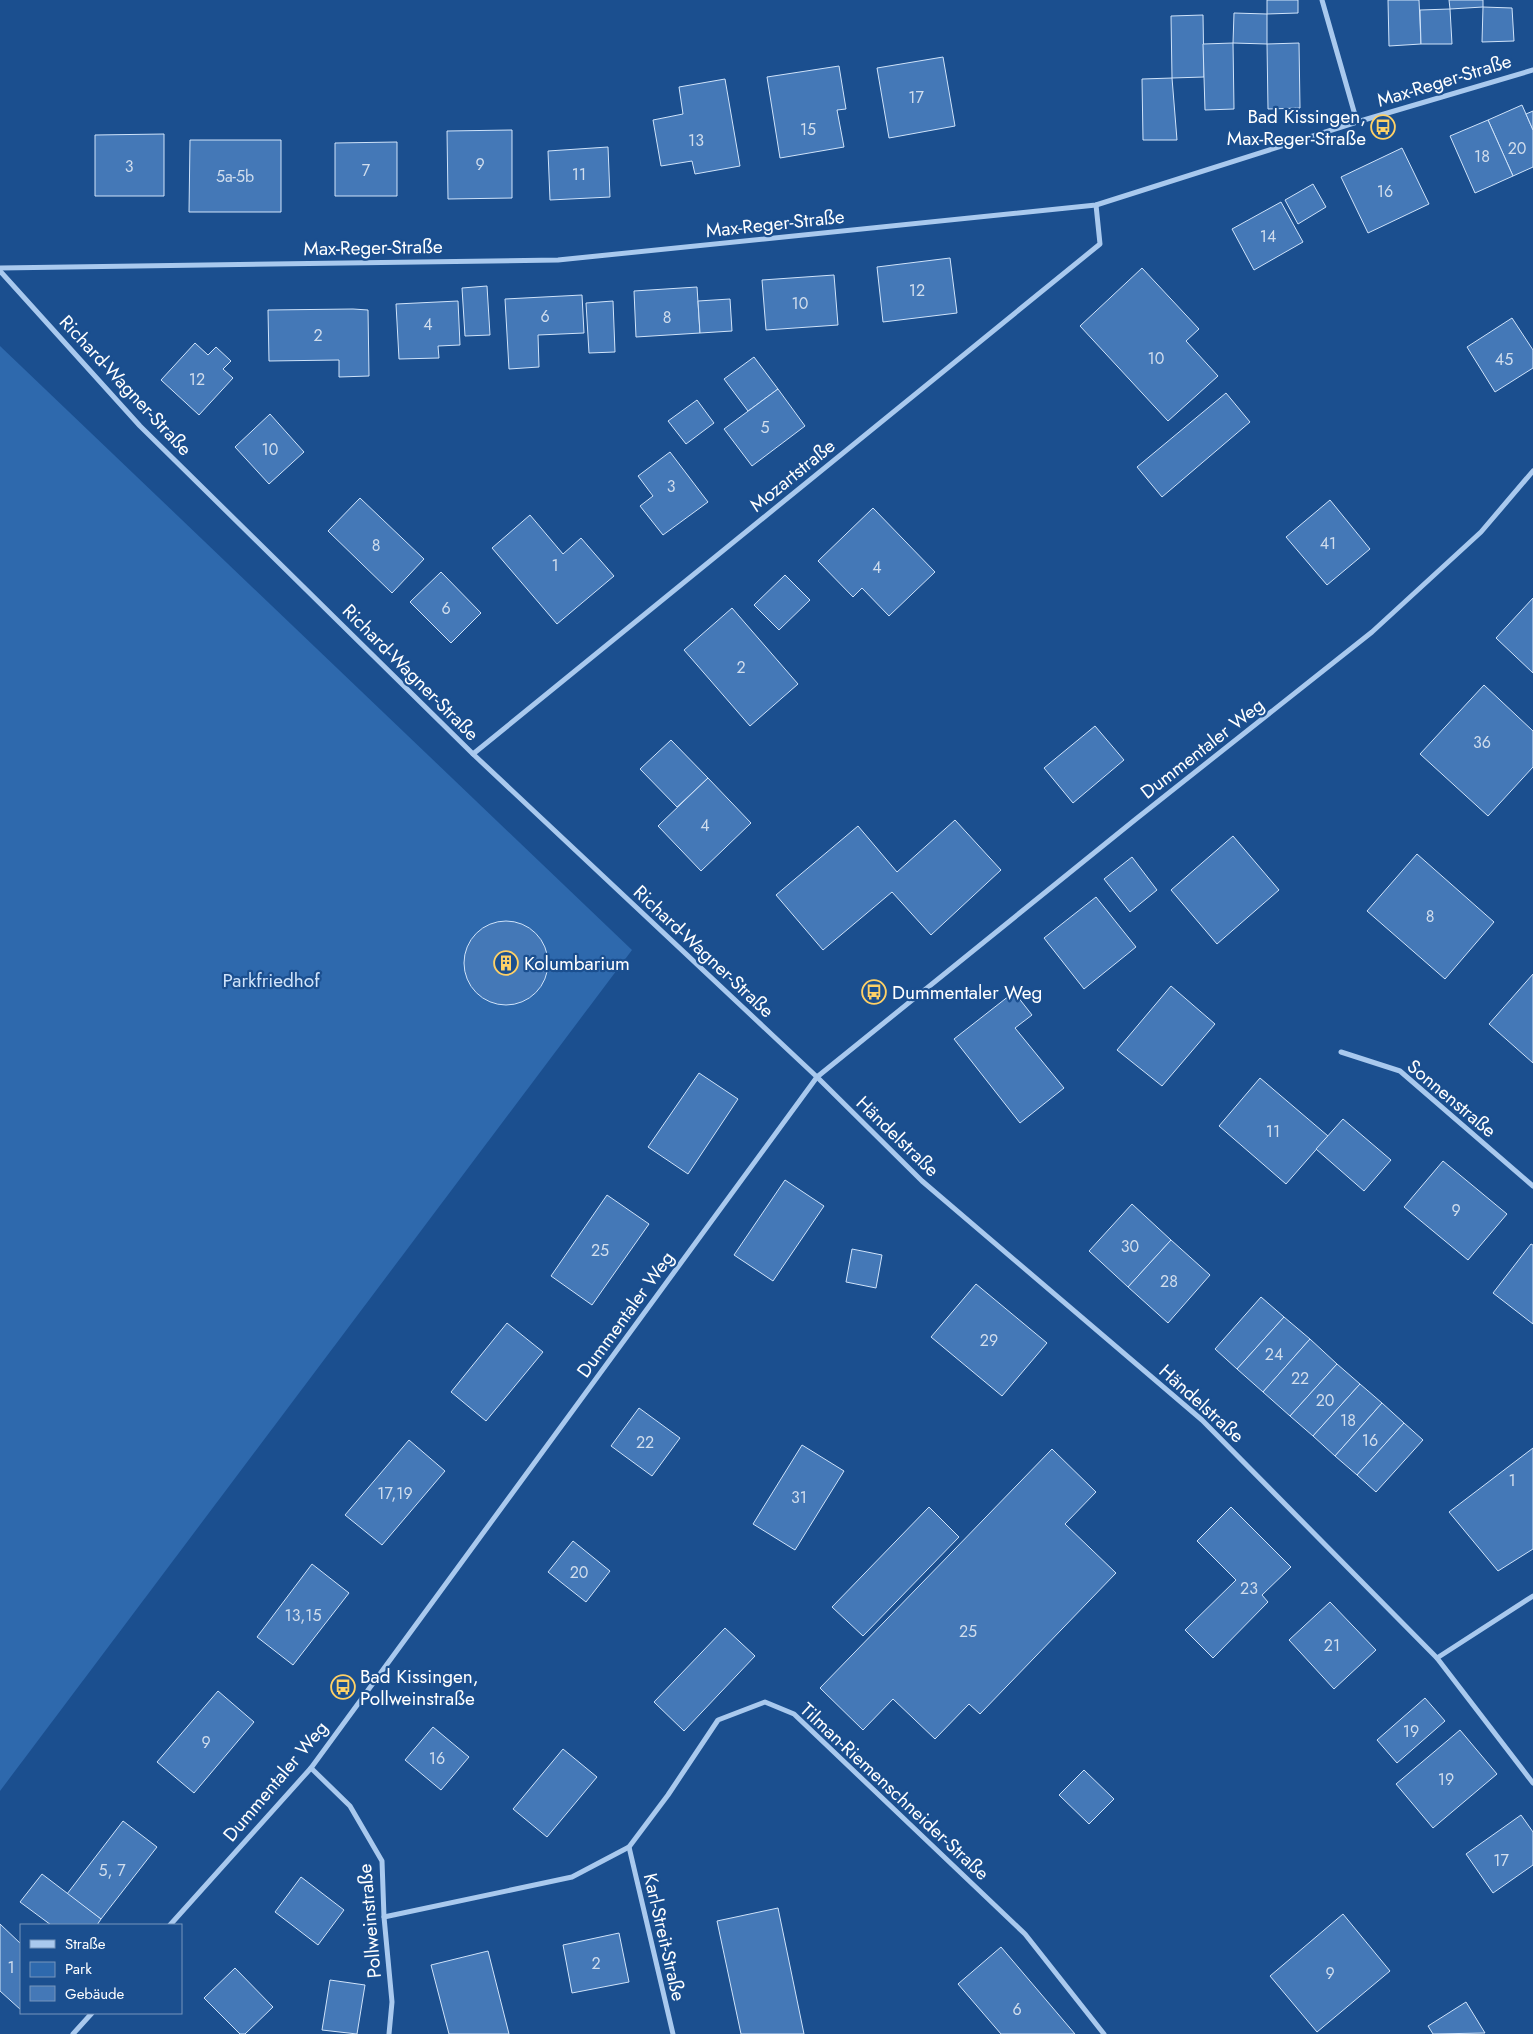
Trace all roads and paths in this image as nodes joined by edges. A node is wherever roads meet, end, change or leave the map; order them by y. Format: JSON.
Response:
{"nodes":[{"id":1,"x":1322,"y":0,"type":"edge"},
{"id":2,"x":1533,"y":70,"type":"edge"},
{"id":3,"x":1357,"y":122,"type":"junction"},
{"id":4,"x":1096,"y":205,"type":"junction"},
{"id":5,"x":0,"y":269,"type":"edge"},
{"id":6,"x":1533,"y":471,"type":"edge"},
{"id":7,"x":473,"y":754,"type":"junction"},
{"id":8,"x":1341,"y":1052,"type":"dead end"},
{"id":9,"x":817,"y":1077,"type":"junction"},
{"id":10,"x":1533,"y":1186,"type":"edge"},
{"id":11,"x":1533,"y":1596,"type":"edge"},
{"id":12,"x":1437,"y":1658,"type":"junction"},
{"id":13,"x":311,"y":1768,"type":"junction"},
{"id":14,"x":1533,"y":1783,"type":"edge"},
{"id":15,"x":629,"y":1847,"type":"junction"},
{"id":16,"x":384,"y":1917,"type":"junction"},
{"id":17,"x":171,"y":1924,"type":"edge"},
{"id":18,"x":91,"y":2014,"type":"edge"},
{"id":19,"x":73,"y":2034,"type":"edge"},
{"id":20,"x":389,"y":2034,"type":"edge"},
{"id":21,"x":673,"y":2034,"type":"edge"},
{"id":22,"x":1104,"y":2034,"type":"edge"}],
"edges":[{"from":1,"to":3,"type":"street"},
{"from":2,"to":3,"type":"street","name":"Max-Reger-Straße"},
{"from":3,"to":4,"type":"street","name":"Max-Reger-Straße"},
{"from":4,"to":5,"type":"street","name":"Max-Reger-Straße"},
{"from":4,"to":7,"type":"street","name":"Mozartstraße"},
{"from":5,"to":7,"type":"street","name":"Richard-Wagner-Straße"},
{"from":6,"to":9,"type":"street","name":"Dummentaler Weg"},
{"from":7,"to":9,"type":"street","name":"Richard-Wagner-Straße"},
{"from":8,"to":10,"type":"street","name":"Sonnenstraße"},
{"from":9,"to":12,"type":"street","name":"Händelstraße"},
{"from":9,"to":13,"type":"street","name":"Dummentaler Weg"},
{"from":11,"to":12,"type":"street"},
{"from":12,"to":14,"type":"street","name":"Händelstraße"},
{"from":13,"to":16,"type":"street","name":"Pollweinstraße"},
{"from":13,"to":17,"type":"street","name":"Dummentaler Weg"},
{"from":15,"to":16,"type":"street","name":"Tilman-Riemenschneider-Straße"},
{"from":15,"to":21,"type":"street","name":"Karl-Streit-Straße"},
{"from":15,"to":22,"type":"street","name":"Tilman-Riemenschneider-Straße"},
{"from":16,"to":20,"type":"street","name":"Pollweinstraße"},
{"from":18,"to":19,"type":"street"}]}
